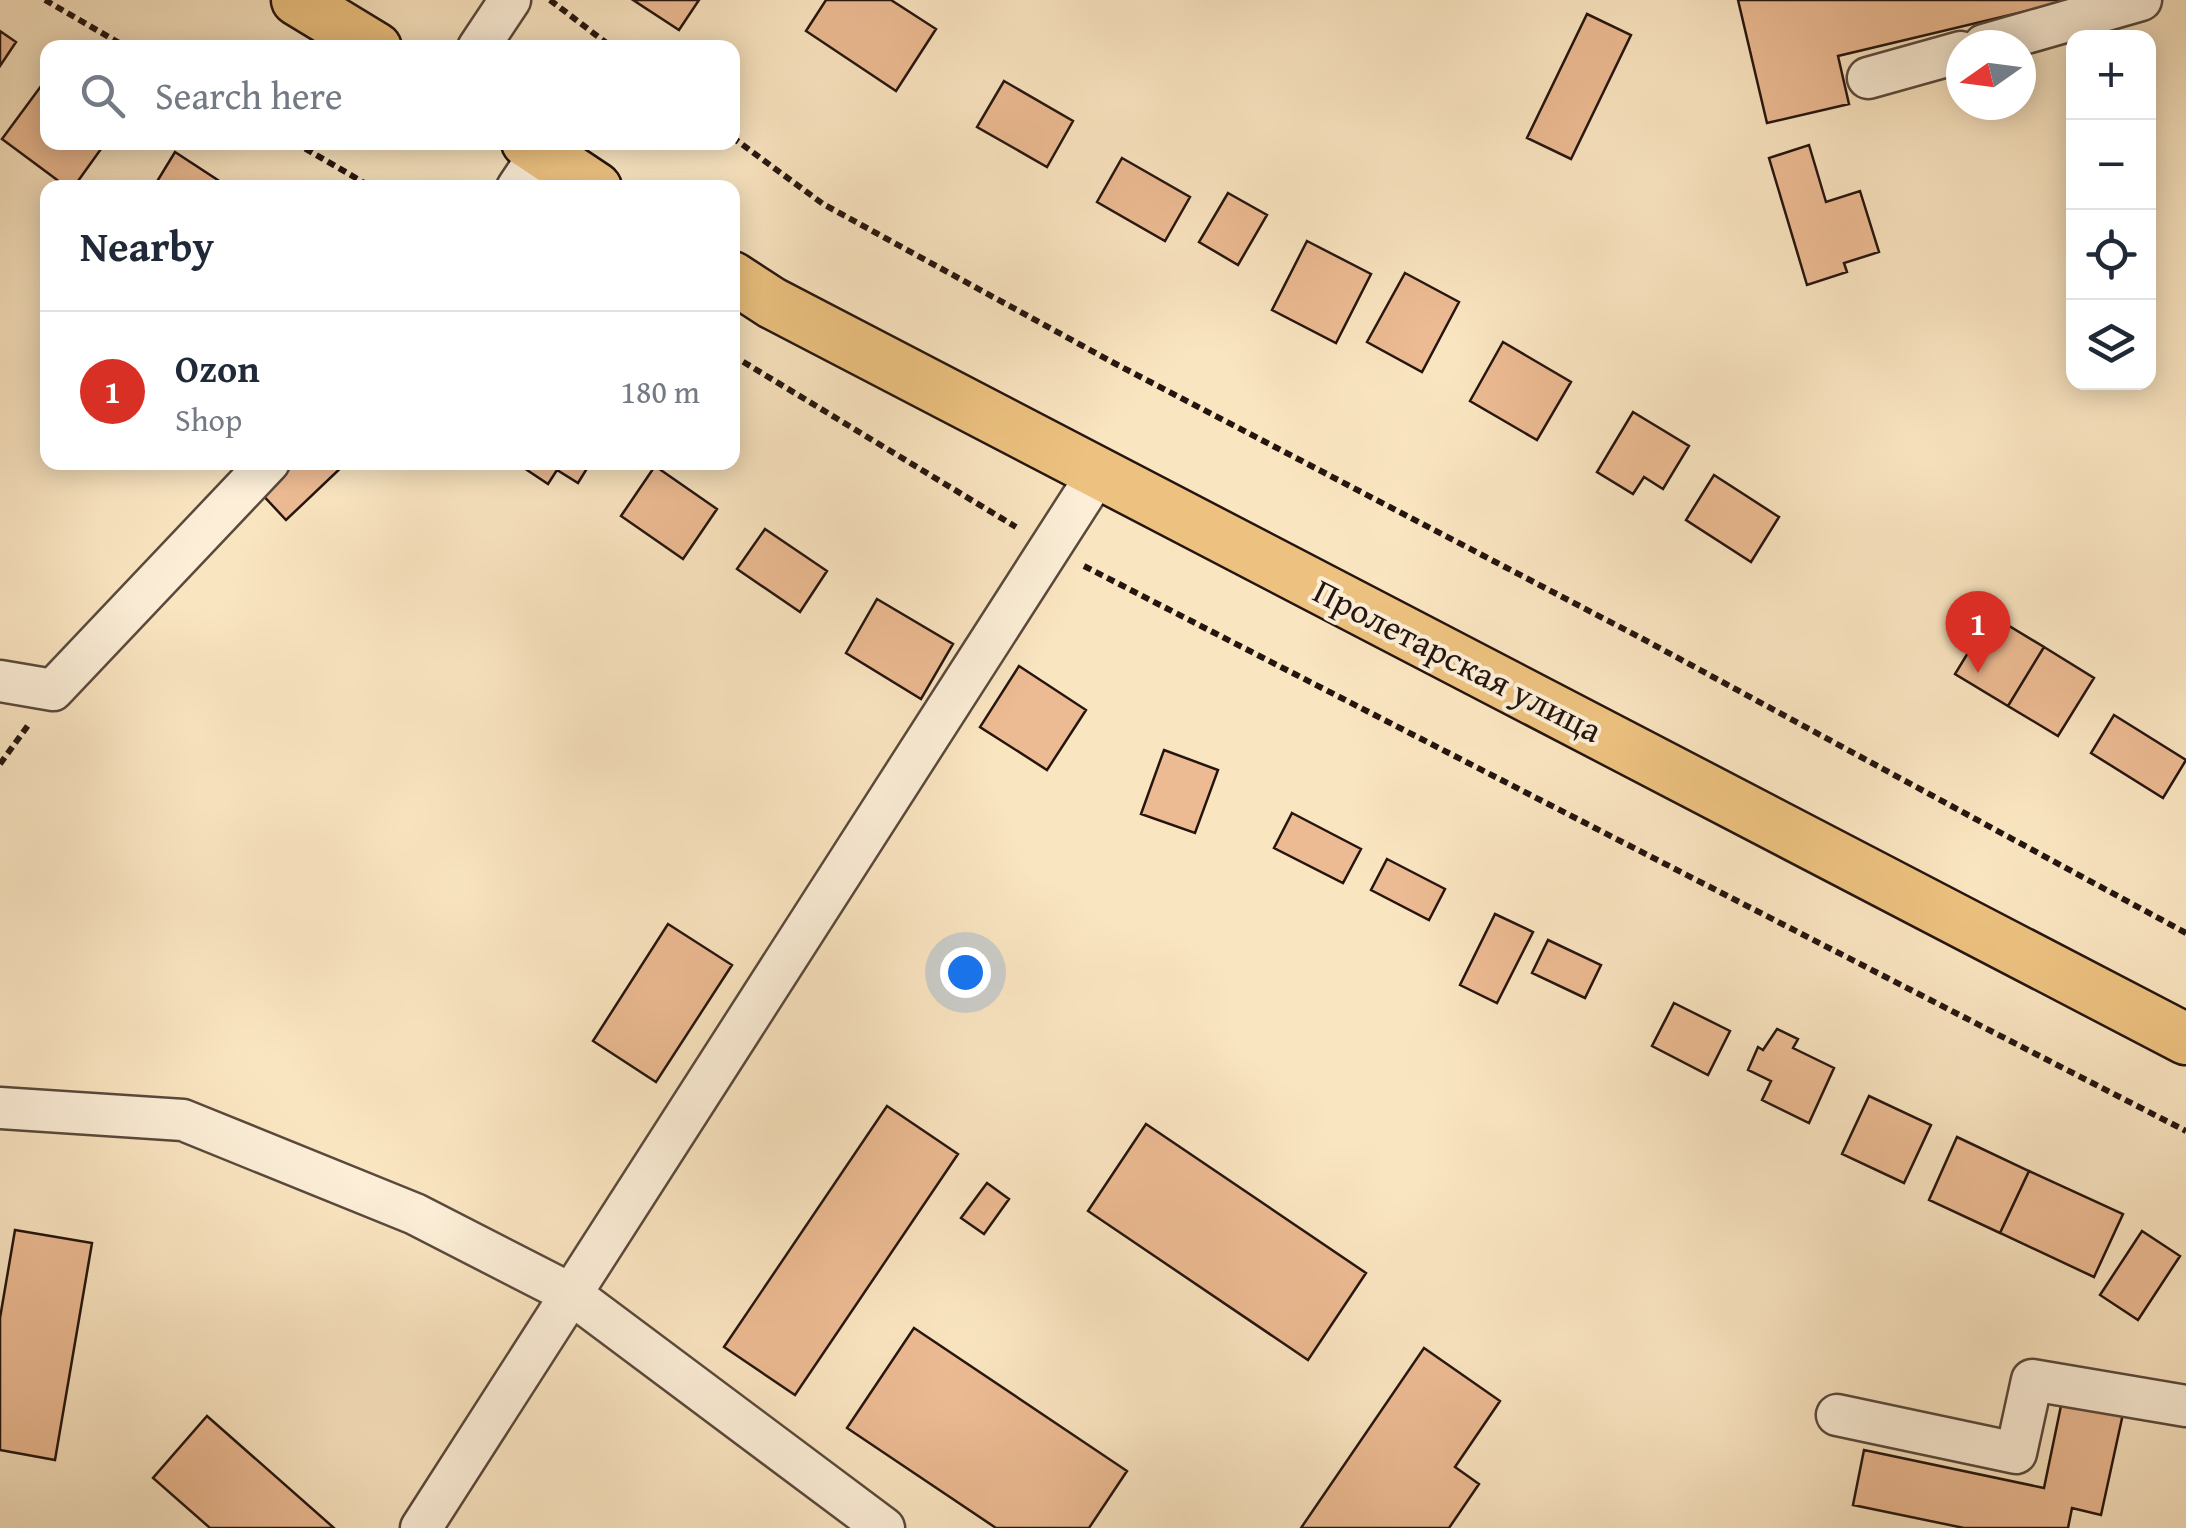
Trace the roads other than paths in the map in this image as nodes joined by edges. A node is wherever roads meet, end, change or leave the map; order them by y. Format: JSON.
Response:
{"nodes":[{"id":1,"x":297,"y":0,"type":"edge"},
{"id":2,"x":510,"y":0,"type":"edge"},
{"id":3,"x":2141,"y":0,"type":"edge"},
{"id":4,"x":2036,"y":30,"type":"edge"},
{"id":5,"x":363,"y":40,"type":"edge"},
{"id":6,"x":483,"y":40,"type":"edge"},
{"id":7,"x":1946,"y":56,"type":"edge"},
{"id":8,"x":1868,"y":78,"type":"dead end"},
{"id":9,"x":528,"y":161,"type":"edge"},
{"id":10,"x":576,"y":180,"type":"edge"},
{"id":11,"x":740,"y":282,"type":"edge"},
{"id":12,"x":262,"y":470,"type":"edge"},
{"id":13,"x":1098,"y":472,"type":"junction"},
{"id":14,"x":0,"y":681,"type":"edge"},
{"id":15,"x":2186,"y":1039,"type":"edge"},
{"id":16,"x":0,"y":1108,"type":"edge"},
{"id":17,"x":571,"y":1294,"type":"junction"},
{"id":18,"x":2186,"y":1406,"type":"edge"},
{"id":19,"x":1837,"y":1415,"type":"dead end"},
{"id":20,"x":420,"y":1528,"type":"edge"},
{"id":21,"x":884,"y":1528,"type":"edge"}],
"edges":[{"from":1,"to":5,"type":"main road"},
{"from":2,"to":6,"type":"street"},
{"from":3,"to":4,"type":"street"},
{"from":7,"to":8,"type":"street"},
{"from":9,"to":10,"type":"main road"},
{"from":11,"to":13,"type":"main road","name":"Пролетарская улица"},
{"from":12,"to":14,"type":"street"},
{"from":13,"to":15,"type":"main road","name":"Пролетарская улица"},
{"from":13,"to":17,"type":"street"},
{"from":16,"to":17,"type":"street"},
{"from":17,"to":20,"type":"street"},
{"from":17,"to":21,"type":"street"},
{"from":18,"to":19,"type":"street"}]}
